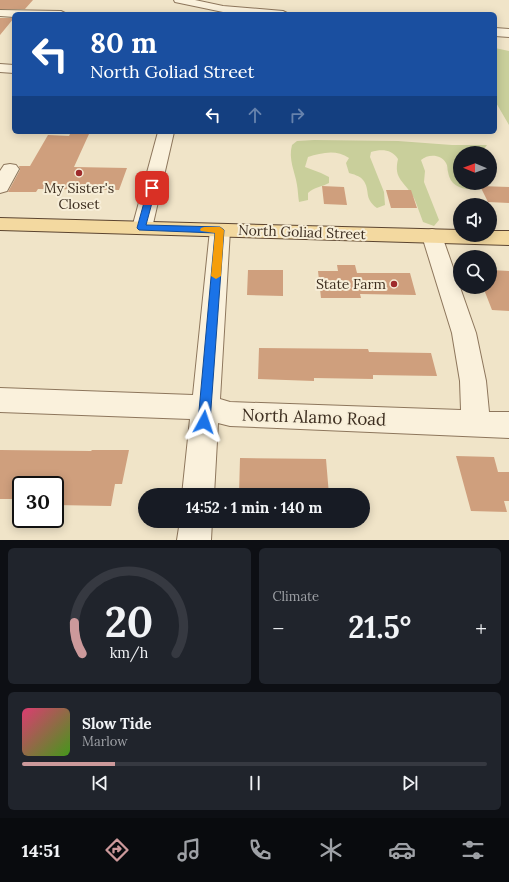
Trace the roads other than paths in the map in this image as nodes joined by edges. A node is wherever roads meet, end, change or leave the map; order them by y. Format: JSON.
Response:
{"nodes":[{"id":1,"x":178,"y":0,"type":"edge"},
{"id":2,"x":236,"y":0,"type":"edge"},
{"id":3,"x":48,"y":4,"type":"dead end"},
{"id":4,"x":41,"y":12,"type":"edge"},
{"id":5,"x":220,"y":12,"type":"edge"},
{"id":6,"x":0,"y":13,"type":"edge"},
{"id":7,"x":12,"y":13,"type":"edge"},
{"id":8,"x":497,"y":32,"type":"edge"},
{"id":9,"x":509,"y":33,"type":"edge"},
{"id":10,"x":0,"y":68,"type":"edge"},
{"id":11,"x":12,"y":69,"type":"edge"},
{"id":12,"x":166,"y":134,"type":"edge"},
{"id":13,"x":10,"y":169,"type":"dead end"},
{"id":14,"x":0,"y":186,"type":"edge"},
{"id":15,"x":0,"y":224,"type":"edge"},
{"id":16,"x":142,"y":228,"type":"junction"},
{"id":17,"x":220,"y":230,"type":"junction"},
{"id":18,"x":432,"y":236,"type":"junction"},
{"id":19,"x":509,"y":238,"type":"edge"},
{"id":20,"x":0,"y":400,"type":"edge"},
{"id":21,"x":205,"y":407,"type":"junction"},
{"id":22,"x":476,"y":424,"type":"junction"},
{"id":23,"x":509,"y":425,"type":"edge"},
{"id":24,"x":199,"y":488,"type":"edge"},
{"id":25,"x":195,"y":528,"type":"edge"},
{"id":26,"x":194,"y":540,"type":"edge"}],
"edges":[{"from":1,"to":5,"type":"street"},
{"from":2,"to":5,"type":"street"},
{"from":3,"to":4,"type":"street"},
{"from":6,"to":7,"type":"street"},
{"from":8,"to":9,"type":"street"},
{"from":10,"to":11,"type":"street"},
{"from":12,"to":16,"type":"street"},
{"from":13,"to":14,"type":"street"},
{"from":15,"to":16,"type":"main road","name":"North Goliad Street"},
{"from":16,"to":17,"type":"main road","name":"North Goliad Street"},
{"from":17,"to":18,"type":"main road","name":"North Goliad Street"},
{"from":17,"to":21,"type":"street"},
{"from":18,"to":19,"type":"main road","name":"North Goliad Street"},
{"from":18,"to":22,"type":"street"},
{"from":20,"to":21,"type":"street","name":"North Alamo Road"},
{"from":21,"to":22,"type":"street","name":"North Alamo Road"},
{"from":21,"to":24,"type":"street"},
{"from":22,"to":23,"type":"street","name":"North Alamo Road"},
{"from":25,"to":26,"type":"street"}]}
